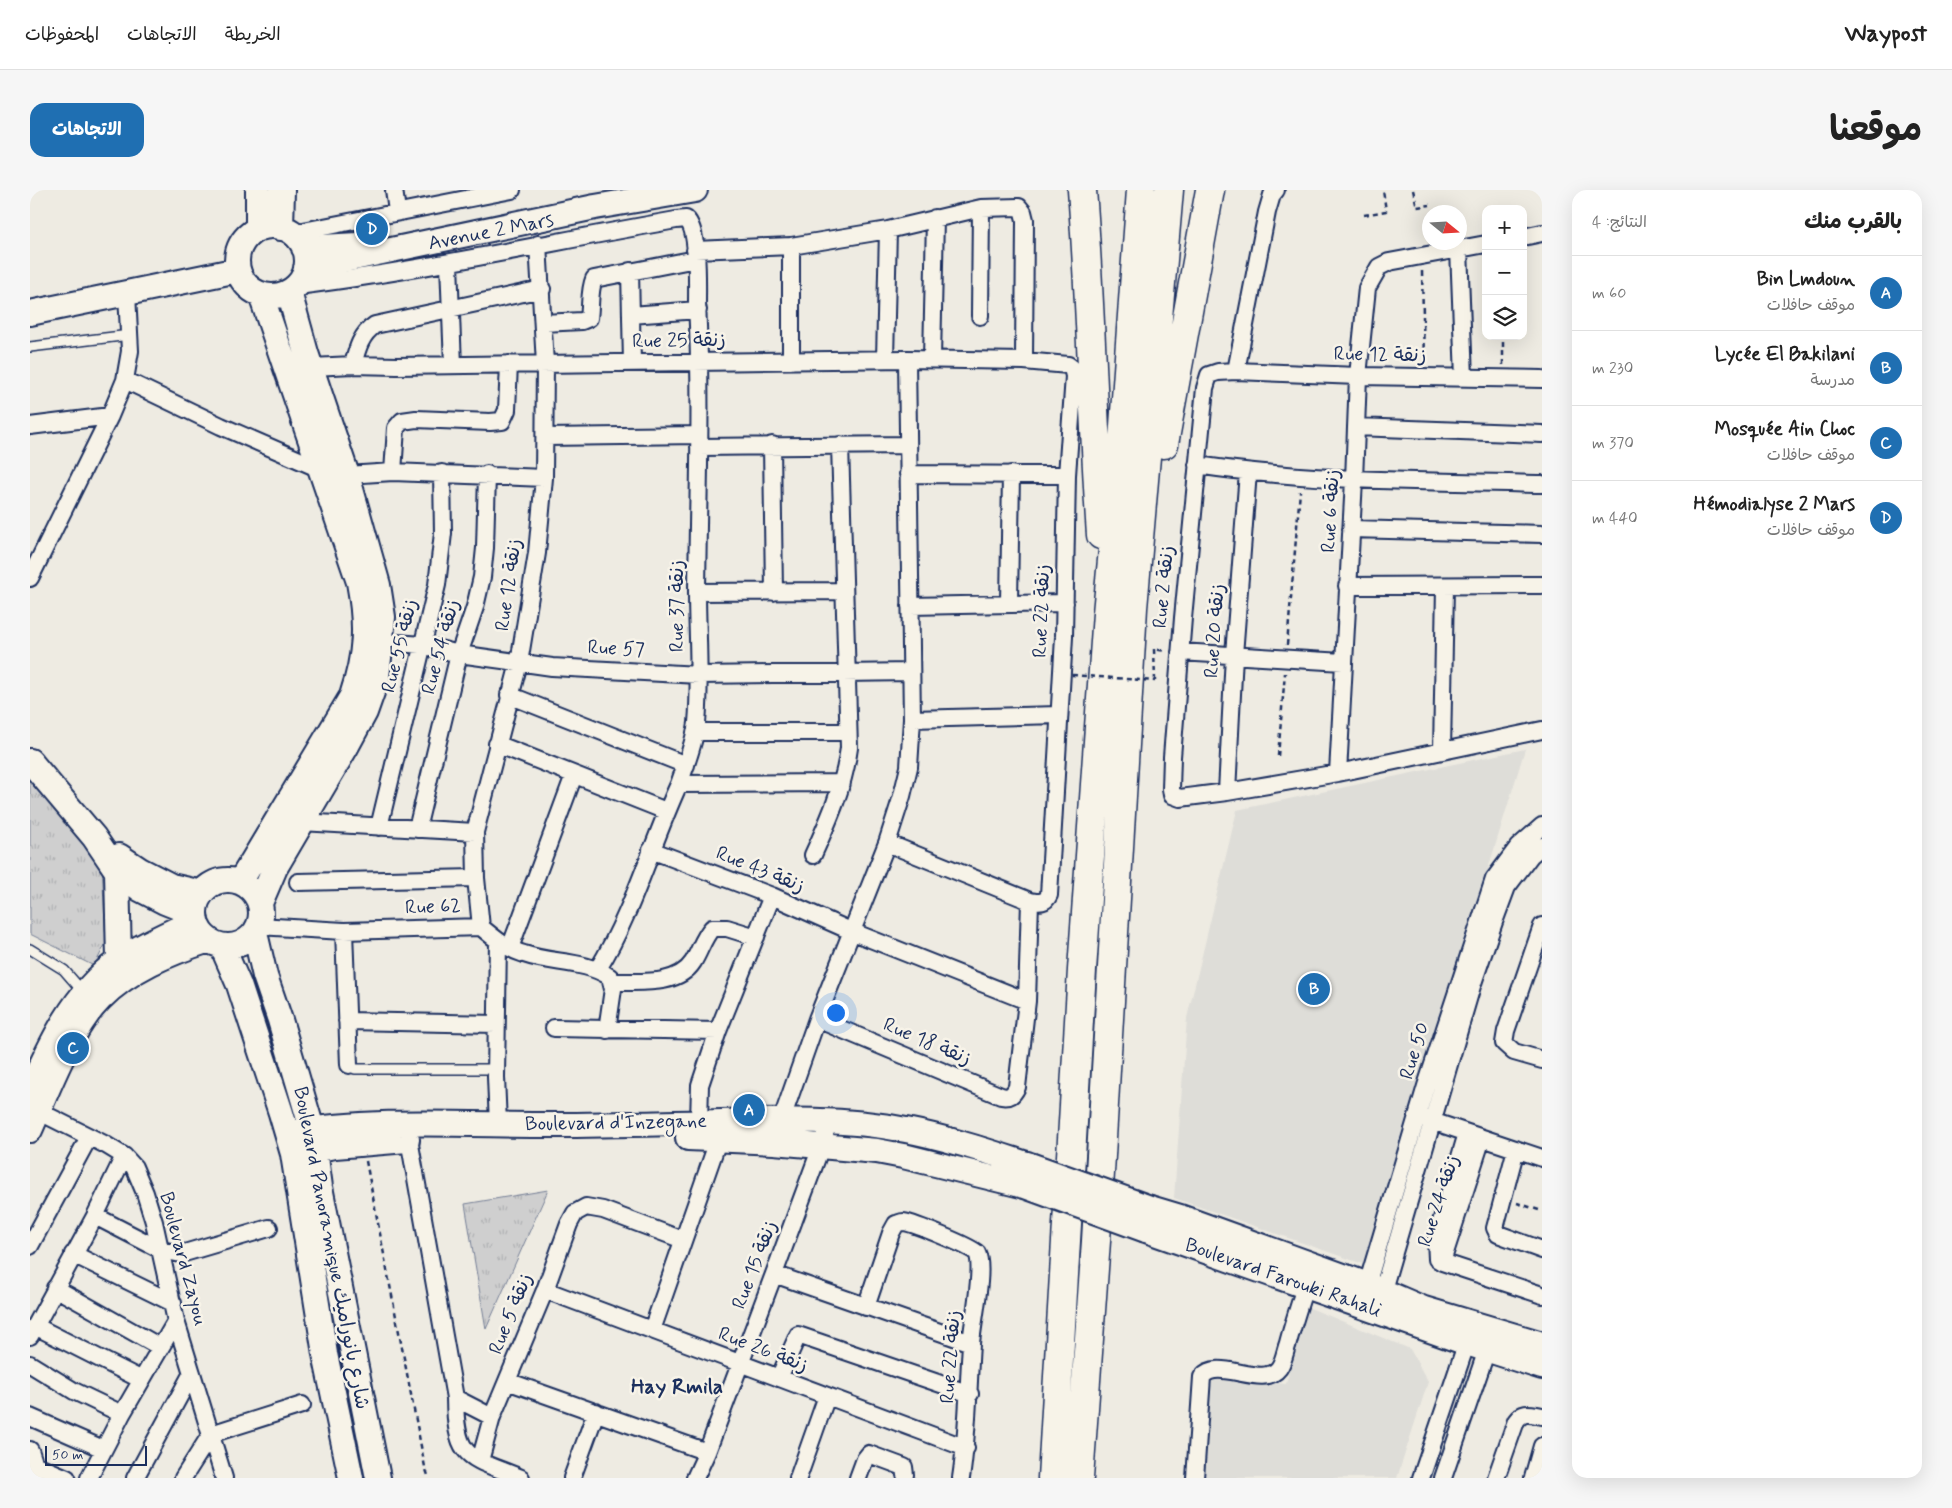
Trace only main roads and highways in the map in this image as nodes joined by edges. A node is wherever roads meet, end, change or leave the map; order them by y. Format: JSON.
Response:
{"nodes":[{"id":1,"x":258,"y":190,"type":"edge"},
{"id":2,"x":282,"y":190,"type":"edge"},
{"id":3,"x":624,"y":190,"type":"edge"},
{"id":4,"x":695,"y":190,"type":"edge"},
{"id":5,"x":1141,"y":190,"type":"edge"},
{"id":6,"x":1169,"y":190,"type":"edge"},
{"id":7,"x":1210,"y":190,"type":"edge"},
{"id":8,"x":1082,"y":191,"type":"edge"},
{"id":9,"x":290,"y":255,"type":"junction"},
{"id":10,"x":238,"y":270,"type":"junction"},
{"id":11,"x":261,"y":295,"type":"junction"},
{"id":12,"x":30,"y":313,"type":"edge"},
{"id":13,"x":1133,"y":608,"type":"junction"},
{"id":14,"x":1107,"y":613,"type":"junction"},
{"id":15,"x":30,"y":761,"type":"edge"},
{"id":16,"x":94,"y":837,"type":"junction"},
{"id":17,"x":117,"y":871,"type":"junction"},
{"id":18,"x":240,"y":882,"type":"junction"},
{"id":19,"x":260,"y":903,"type":"junction"},
{"id":20,"x":198,"y":909,"type":"junction"},
{"id":21,"x":257,"y":929,"type":"junction"},
{"id":22,"x":216,"y":943,"type":"junction"},
{"id":23,"x":119,"y":960,"type":"junction"},
{"id":24,"x":32,"y":1110,"type":"edge"},
{"id":25,"x":314,"y":1139,"type":"junction"},
{"id":26,"x":290,"y":1144,"type":"junction"},
{"id":27,"x":1027,"y":1176,"type":"junction"},
{"id":28,"x":1148,"y":1219,"type":"junction"},
{"id":29,"x":1372,"y":1298,"type":"junction"},
{"id":30,"x":1480,"y":1337,"type":"junction"},
{"id":31,"x":1542,"y":1344,"type":"edge"},
{"id":32,"x":1542,"y":1367,"type":"edge"},
{"id":33,"x":351,"y":1478,"type":"edge"},
{"id":34,"x":378,"y":1478,"type":"edge"},
{"id":35,"x":1052,"y":1478,"type":"edge"},
{"id":36,"x":1078,"y":1478,"type":"edge"}],
"edges":[{"from":1,"to":9,"type":"main road"},
{"from":2,"to":9,"type":"main road"},
{"from":3,"to":9,"type":"main road"},
{"from":4,"to":9,"type":"main road"},
{"from":5,"to":14,"type":"highway"},
{"from":6,"to":13,"type":"highway"},
{"from":7,"to":13,"type":"highway"},
{"from":8,"to":14,"type":"highway"},
{"from":9,"to":10,"type":"main road"},
{"from":9,"to":11,"type":"main road"},
{"from":9,"to":19,"type":"main road"},
{"from":10,"to":11,"type":"main road"},
{"from":10,"to":12,"type":"main road"},
{"from":11,"to":18,"type":"main road"},
{"from":13,"to":36,"type":"highway"},
{"from":14,"to":35,"type":"highway"},
{"from":15,"to":16,"type":"main road"},
{"from":16,"to":17,"type":"main road"},
{"from":16,"to":20,"type":"main road"},
{"from":17,"to":20,"type":"main road"},
{"from":17,"to":23,"type":"main road"},
{"from":18,"to":19,"type":"main road"},
{"from":18,"to":20,"type":"main road"},
{"from":19,"to":21,"type":"main road"},
{"from":20,"to":22,"type":"main road"},
{"from":20,"to":23,"type":"main road"},
{"from":21,"to":22,"type":"main road"},
{"from":21,"to":25,"type":"main road","name":"Boulevard Panoramique شارع بانوراميك"},
{"from":22,"to":24,"type":"main road"},
{"from":22,"to":26,"type":"main road","name":"Boulevard Panoramique شارع بانوراميك"},
{"from":23,"to":24,"type":"main road"},
{"from":25,"to":26,"type":"main road","name":"Boulevard d'Inzegane"},
{"from":25,"to":27,"type":"main road","name":"Boulevard d'Inzegane"},
{"from":25,"to":27,"type":"main road","name":"Boulevard d'Inzegane"},
{"from":25,"to":34,"type":"main road","name":"Boulevard Panoramique شارع بانوراميك"},
{"from":26,"to":33,"type":"main road","name":"Boulevard Panoramique شارع بانوراميك"},
{"from":27,"to":28,"type":"main road","name":"Boulevard Farouki Rahali","bridge":true},
{"from":28,"to":29,"type":"main road","name":"Boulevard Farouki Rahali"},
{"from":28,"to":29,"type":"main road","name":"Boulevard Farouki Rahali"},
{"from":29,"to":30,"type":"main road","name":"Boulevard Farouki Rahali"},
{"from":30,"to":31,"type":"main road","name":"Boulevard Farouki Rahali"},
{"from":30,"to":32,"type":"main road","name":"Boulevard Farouki Rahali"}]}
